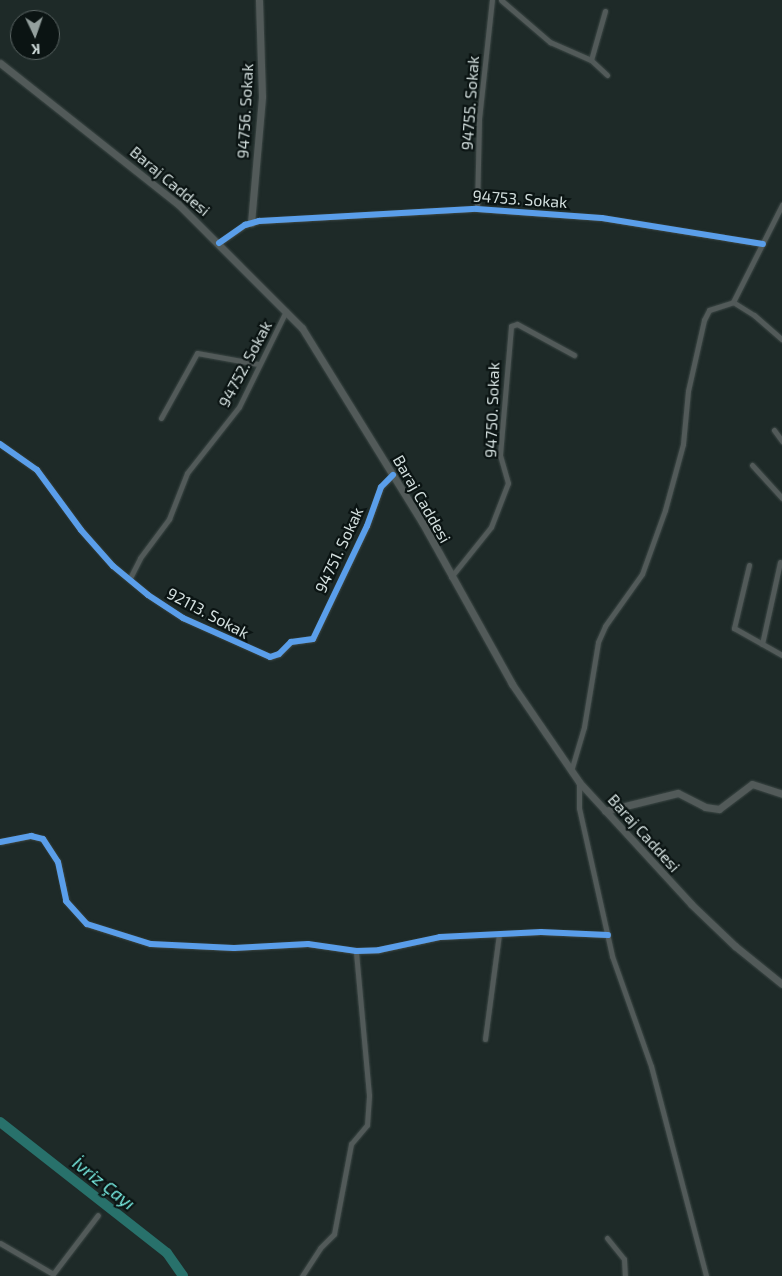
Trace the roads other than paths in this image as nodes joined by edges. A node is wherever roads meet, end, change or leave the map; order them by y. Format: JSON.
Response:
{"nodes":[{"id":1,"x":259,"y":0,"type":"edge"},
{"id":2,"x":492,"y":0,"type":"edge"},
{"id":3,"x":501,"y":0,"type":"edge"},
{"id":4,"x":605,"y":11,"type":"dead end"},
{"id":5,"x":591,"y":60,"type":"junction"},
{"id":6,"x":0,"y":63,"type":"edge"},
{"id":7,"x":607,"y":75,"type":"dead end"},
{"id":8,"x":782,"y":205,"type":"edge"},
{"id":9,"x":477,"y":209,"type":"junction"},
{"id":10,"x":251,"y":223,"type":"junction"},
{"id":11,"x":219,"y":243,"type":"junction"},
{"id":12,"x":763,"y":244,"type":"junction"},
{"id":13,"x":733,"y":302,"type":"junction"},
{"id":14,"x":286,"y":311,"type":"junction"},
{"id":15,"x":782,"y":339,"type":"edge"},
{"id":16,"x":574,"y":355,"type":"dead end"},
{"id":17,"x":258,"y":364,"type":"junction"},
{"id":18,"x":161,"y":418,"type":"dead end"},
{"id":19,"x":774,"y":430,"type":"dead end"},
{"id":20,"x":782,"y":441,"type":"edge"},
{"id":21,"x":0,"y":444,"type":"edge"},
{"id":22,"x":752,"y":465,"type":"dead end"},
{"id":23,"x":393,"y":476,"type":"junction"},
{"id":24,"x":782,"y":498,"type":"edge"},
{"id":25,"x":780,"y":562,"type":"dead end"},
{"id":26,"x":749,"y":565,"type":"dead end"},
{"id":27,"x":451,"y":577,"type":"junction"},
{"id":28,"x":130,"y":578,"type":"junction"},
{"id":29,"x":313,"y":639,"type":"joint"},
{"id":30,"x":762,"y":644,"type":"junction"},
{"id":31,"x":782,"y":655,"type":"edge"},
{"id":32,"x":571,"y":770,"type":"junction"},
{"id":33,"x":579,"y":782,"type":"junction"},
{"id":34,"x":782,"y":794,"type":"edge"},
{"id":35,"x":605,"y":811,"type":"junction"},
{"id":36,"x":0,"y":842,"type":"edge"},
{"id":37,"x":499,"y":934,"type":"junction"},
{"id":38,"x":608,"y":935,"type":"junction"},
{"id":39,"x":356,"y":951,"type":"junction"},
{"id":40,"x":782,"y":984,"type":"edge"},
{"id":41,"x":486,"y":1039,"type":"dead end"},
{"id":42,"x":98,"y":1215,"type":"dead end"},
{"id":43,"x":607,"y":1238,"type":"dead end"},
{"id":44,"x":0,"y":1243,"type":"edge"},
{"id":45,"x":302,"y":1276,"type":"edge"},
{"id":46,"x":624,"y":1276,"type":"edge"},
{"id":47,"x":706,"y":1276,"type":"edge"}],
"edges":[{"from":1,"to":10,"type":"main road","name":"94756. Sokak"},
{"from":2,"to":9,"type":"street","name":"94755. Sokak"},
{"from":3,"to":5,"type":"street"},
{"from":4,"to":5,"type":"street"},
{"from":5,"to":7,"type":"street"},
{"from":6,"to":11,"type":"main road","name":"Baraj Caddesi"},
{"from":8,"to":12,"type":"street"},
{"from":9,"to":10,"type":"street","name":"94753. Sokak"},
{"from":9,"to":12,"type":"street","name":"94753. Sokak"},
{"from":10,"to":11,"type":"street","name":"94753. Sokak"},
{"from":11,"to":14,"type":"main road","name":"Baraj Caddesi"},
{"from":12,"to":13,"type":"street"},
{"from":13,"to":15,"type":"street"},
{"from":13,"to":32,"type":"street"},
{"from":14,"to":17,"type":"street","name":"94752. Sokak"},
{"from":14,"to":23,"type":"main road","name":"Baraj Caddesi"},
{"from":16,"to":27,"type":"street","name":"94750. Sokak"},
{"from":17,"to":18,"type":"street"},
{"from":17,"to":28,"type":"street","name":"94752. Sokak"},
{"from":19,"to":20,"type":"street"},
{"from":21,"to":28,"type":"street","name":"92113. Sokak"},
{"from":22,"to":24,"type":"street"},
{"from":23,"to":27,"type":"main road","name":"Baraj Caddesi"},
{"from":23,"to":29,"type":"street","name":"94751. Sokak"},
{"from":25,"to":30,"type":"street"},
{"from":26,"to":30,"type":"street"},
{"from":27,"to":32,"type":"main road","name":"Baraj Caddesi"},
{"from":28,"to":29,"type":"street","name":"92113. Sokak"},
{"from":30,"to":31,"type":"street"},
{"from":32,"to":33,"type":"main road","name":"Baraj Caddesi"},
{"from":33,"to":35,"type":"main road","name":"Baraj Caddesi"},
{"from":33,"to":38,"type":"street"},
{"from":34,"to":35,"type":"main road"},
{"from":35,"to":40,"type":"main road","name":"Baraj Caddesi"},
{"from":36,"to":39,"type":"street"},
{"from":37,"to":38,"type":"street"},
{"from":37,"to":39,"type":"street"},
{"from":37,"to":41,"type":"street"},
{"from":38,"to":47,"type":"street"},
{"from":39,"to":45,"type":"street"},
{"from":42,"to":44,"type":"street"},
{"from":43,"to":46,"type":"street"}]}
